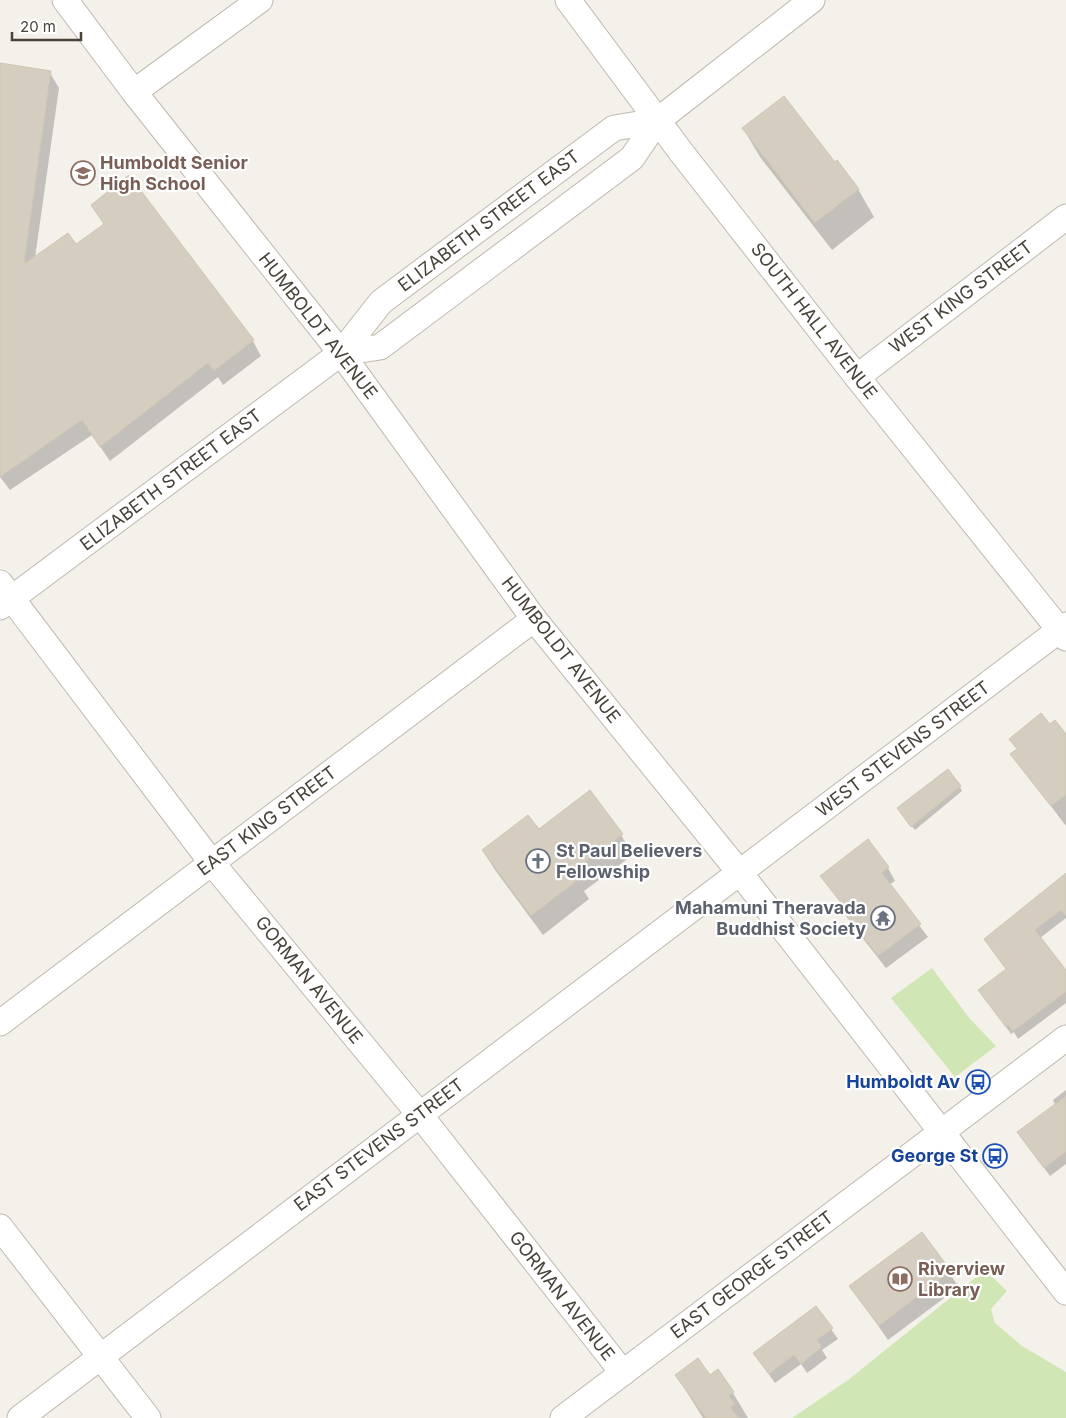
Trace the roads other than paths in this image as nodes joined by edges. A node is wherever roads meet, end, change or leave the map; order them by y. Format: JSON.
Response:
{"nodes":[{"id":1,"x":65,"y":0,"type":"edge"},
{"id":2,"x":260,"y":0,"type":"edge"},
{"id":3,"x":568,"y":0,"type":"edge"},
{"id":4,"x":812,"y":0,"type":"edge"},
{"id":5,"x":134,"y":92,"type":"junction"},
{"id":6,"x":657,"y":122,"type":"junction"},
{"id":7,"x":1066,"y":217,"type":"edge"},
{"id":8,"x":341,"y":353,"type":"junction"},
{"id":9,"x":857,"y":377,"type":"junction"},
{"id":10,"x":4,"y":596,"type":"edge"},
{"id":11,"x":534,"y":619,"type":"junction"},
{"id":12,"x":1064,"y":630,"type":"edge"},
{"id":13,"x":212,"y":863,"type":"junction"},
{"id":14,"x":740,"y":873,"type":"junction"},
{"id":15,"x":0,"y":1022,"type":"edge"},
{"id":16,"x":1066,"y":1038,"type":"edge"},
{"id":17,"x":420,"y":1115,"type":"junction"},
{"id":18,"x":942,"y":1132,"type":"junction"},
{"id":19,"x":0,"y":1226,"type":"edge"},
{"id":20,"x":1066,"y":1292,"type":"edge"},
{"id":21,"x":100,"y":1356,"type":"junction"},
{"id":22,"x":622,"y":1373,"type":"junction"},
{"id":23,"x":20,"y":1418,"type":"edge"},
{"id":24,"x":148,"y":1418,"type":"edge"},
{"id":25,"x":563,"y":1418,"type":"edge"}],
"edges":[{"from":1,"to":5,"type":"street","name":"HUMBOLDT AVENUE"},
{"from":2,"to":5,"type":"street"},
{"from":3,"to":6,"type":"street","name":"SOUTH HALL AVENUE"},
{"from":4,"to":6,"type":"street","name":"ELIZABETH STREET EAST"},
{"from":5,"to":8,"type":"street","name":"HUMBOLDT AVENUE"},
{"from":6,"to":8,"type":"street","name":"ELIZABETH STREET EAST"},
{"from":6,"to":8,"type":"street","name":"ELIZABETH STREET EAST"},
{"from":6,"to":9,"type":"street","name":"SOUTH HALL AVENUE"},
{"from":7,"to":9,"type":"street","name":"WEST KING STREET"},
{"from":8,"to":10,"type":"street","name":"ELIZABETH STREET EAST"},
{"from":8,"to":11,"type":"street","name":"HUMBOLDT AVENUE"},
{"from":9,"to":12,"type":"street","name":"SOUTH HALL AVENUE"},
{"from":10,"to":13,"type":"street","name":"GORMAN AVENUE"},
{"from":11,"to":13,"type":"street","name":"EAST KING STREET"},
{"from":11,"to":14,"type":"street","name":"HUMBOLDT AVENUE"},
{"from":12,"to":14,"type":"street","name":"WEST STEVENS STREET"},
{"from":13,"to":15,"type":"street","name":"EAST KING STREET"},
{"from":13,"to":17,"type":"street","name":"GORMAN AVENUE"},
{"from":14,"to":17,"type":"street","name":"EAST STEVENS STREET"},
{"from":14,"to":18,"type":"street","name":"HUMBOLDT AVENUE"},
{"from":16,"to":18,"type":"street","name":"EAST GEORGE STREET"},
{"from":17,"to":21,"type":"street","name":"EAST STEVENS STREET"},
{"from":17,"to":22,"type":"street","name":"GORMAN AVENUE"},
{"from":18,"to":20,"type":"street","name":"HUMBOLDT AVENUE"},
{"from":18,"to":22,"type":"street","name":"EAST GEORGE STREET"},
{"from":19,"to":21,"type":"street"},
{"from":21,"to":23,"type":"street","name":"EAST STEVENS STREET"},
{"from":21,"to":24,"type":"street"},
{"from":22,"to":25,"type":"street","name":"EAST GEORGE STREET"}]}
